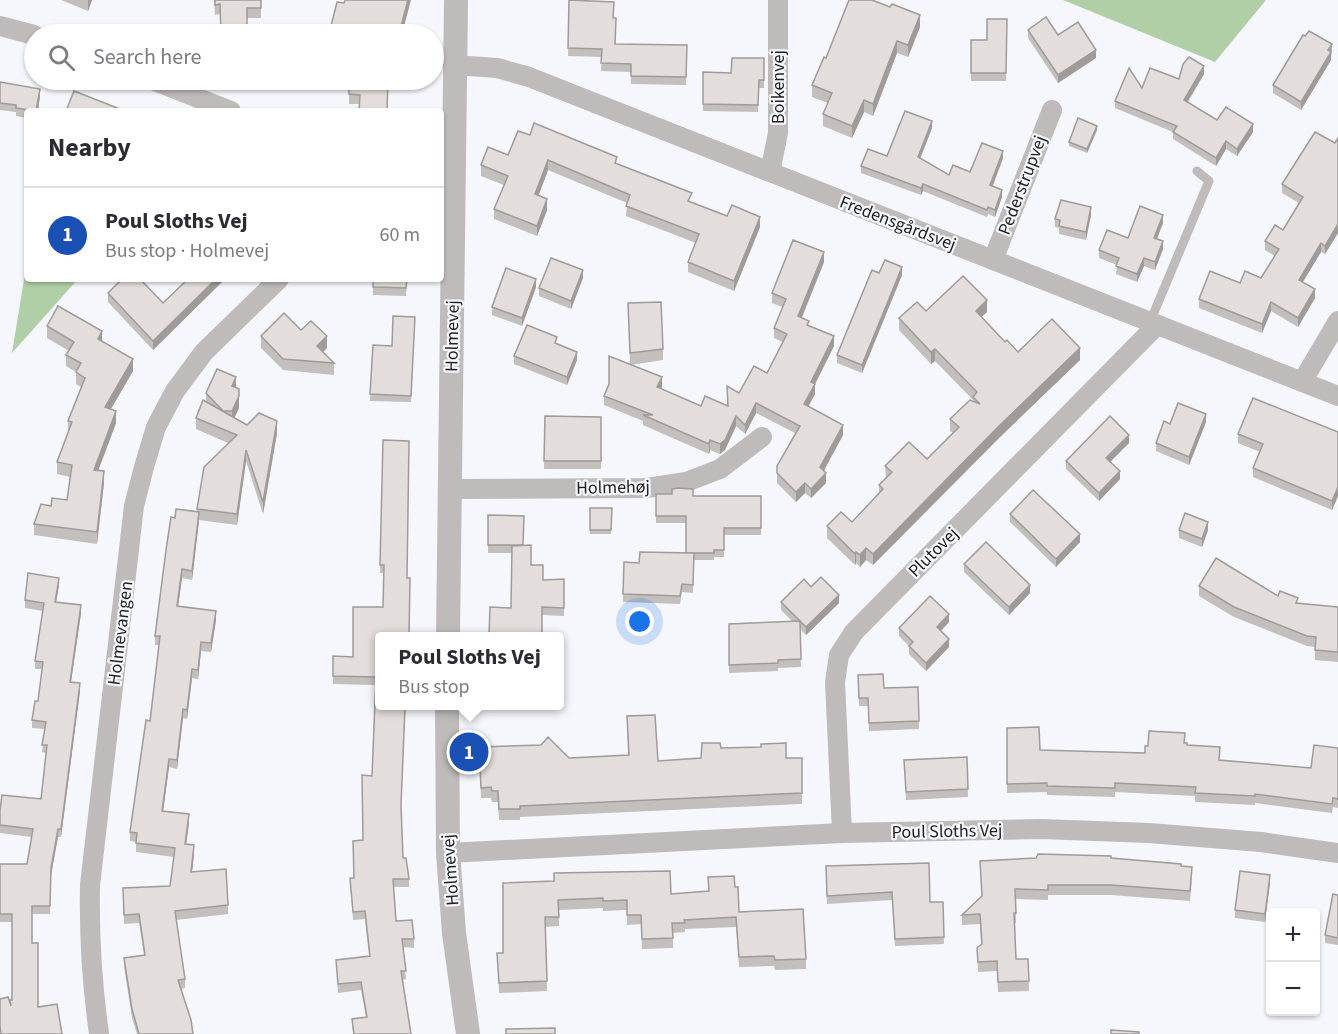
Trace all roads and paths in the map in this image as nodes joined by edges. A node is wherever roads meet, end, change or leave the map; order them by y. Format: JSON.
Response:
{"nodes":[{"id":1,"x":456,"y":0,"type":"edge"},
{"id":2,"x":778,"y":0,"type":"edge"},
{"id":3,"x":0,"y":26,"type":"edge"},
{"id":4,"x":24,"y":32,"type":"edge"},
{"id":5,"x":454,"y":65,"type":"junction"},
{"id":6,"x":177,"y":90,"type":"edge"},
{"id":7,"x":223,"y":108,"type":"edge"},
{"id":8,"x":1052,"y":110,"type":"dead end"},
{"id":9,"x":1197,"y":171,"type":"dead end"},
{"id":10,"x":770,"y":172,"type":"junction"},
{"id":11,"x":447,"y":186,"type":"edge"},
{"id":12,"x":993,"y":260,"type":"junction"},
{"id":13,"x":276,"y":282,"type":"edge"},
{"id":14,"x":1338,"y":321,"type":"edge"},
{"id":15,"x":1153,"y":323,"type":"junction"},
{"id":16,"x":1302,"y":382,"type":"junction"},
{"id":17,"x":1338,"y":396,"type":"edge"},
{"id":18,"x":762,"y":437,"type":"dead end"},
{"id":19,"x":451,"y":489,"type":"junction"},
{"id":20,"x":448,"y":632,"type":"edge"},
{"id":21,"x":447,"y":710,"type":"edge"},
{"id":22,"x":842,"y":833,"type":"junction"},
{"id":23,"x":448,"y":853,"type":"junction"},
{"id":24,"x":1338,"y":853,"type":"edge"},
{"id":25,"x":99,"y":1034,"type":"edge"},
{"id":26,"x":468,"y":1034,"type":"edge"}],
"edges":[{"from":1,"to":5,"type":"street","name":"Holmevej"},
{"from":2,"to":10,"type":"street","name":"Boikenvej"},
{"from":3,"to":4,"type":"street"},
{"from":5,"to":10,"type":"street","name":"Fredensgårdsvej"},
{"from":5,"to":11,"type":"street","name":"Holmevej"},
{"from":6,"to":7,"type":"street"},
{"from":8,"to":12,"type":"street","name":"Pederstrupvej"},
{"from":9,"to":15,"type":"lane"},
{"from":10,"to":12,"type":"street","name":"Fredensgårdsvej"},
{"from":11,"to":19,"type":"street","name":"Holmevej"},
{"from":12,"to":15,"type":"street","name":"Fredensgårdsvej"},
{"from":13,"to":25,"type":"street","name":"Holmevangen"},
{"from":14,"to":16,"type":"street"},
{"from":15,"to":16,"type":"street","name":"Fredensgårdsvej"},
{"from":15,"to":22,"type":"street","name":"Plutovej"},
{"from":16,"to":17,"type":"street","name":"Fredensgårdsvej"},
{"from":18,"to":19,"type":"street","name":"Holmehøj"},
{"from":19,"to":20,"type":"street","name":"Holmevej"},
{"from":21,"to":23,"type":"street","name":"Holmevej"},
{"from":22,"to":23,"type":"street","name":"Poul Sloths Vej"},
{"from":22,"to":24,"type":"street","name":"Poul Sloths Vej"},
{"from":23,"to":26,"type":"street","name":"Holmevej"}]}
